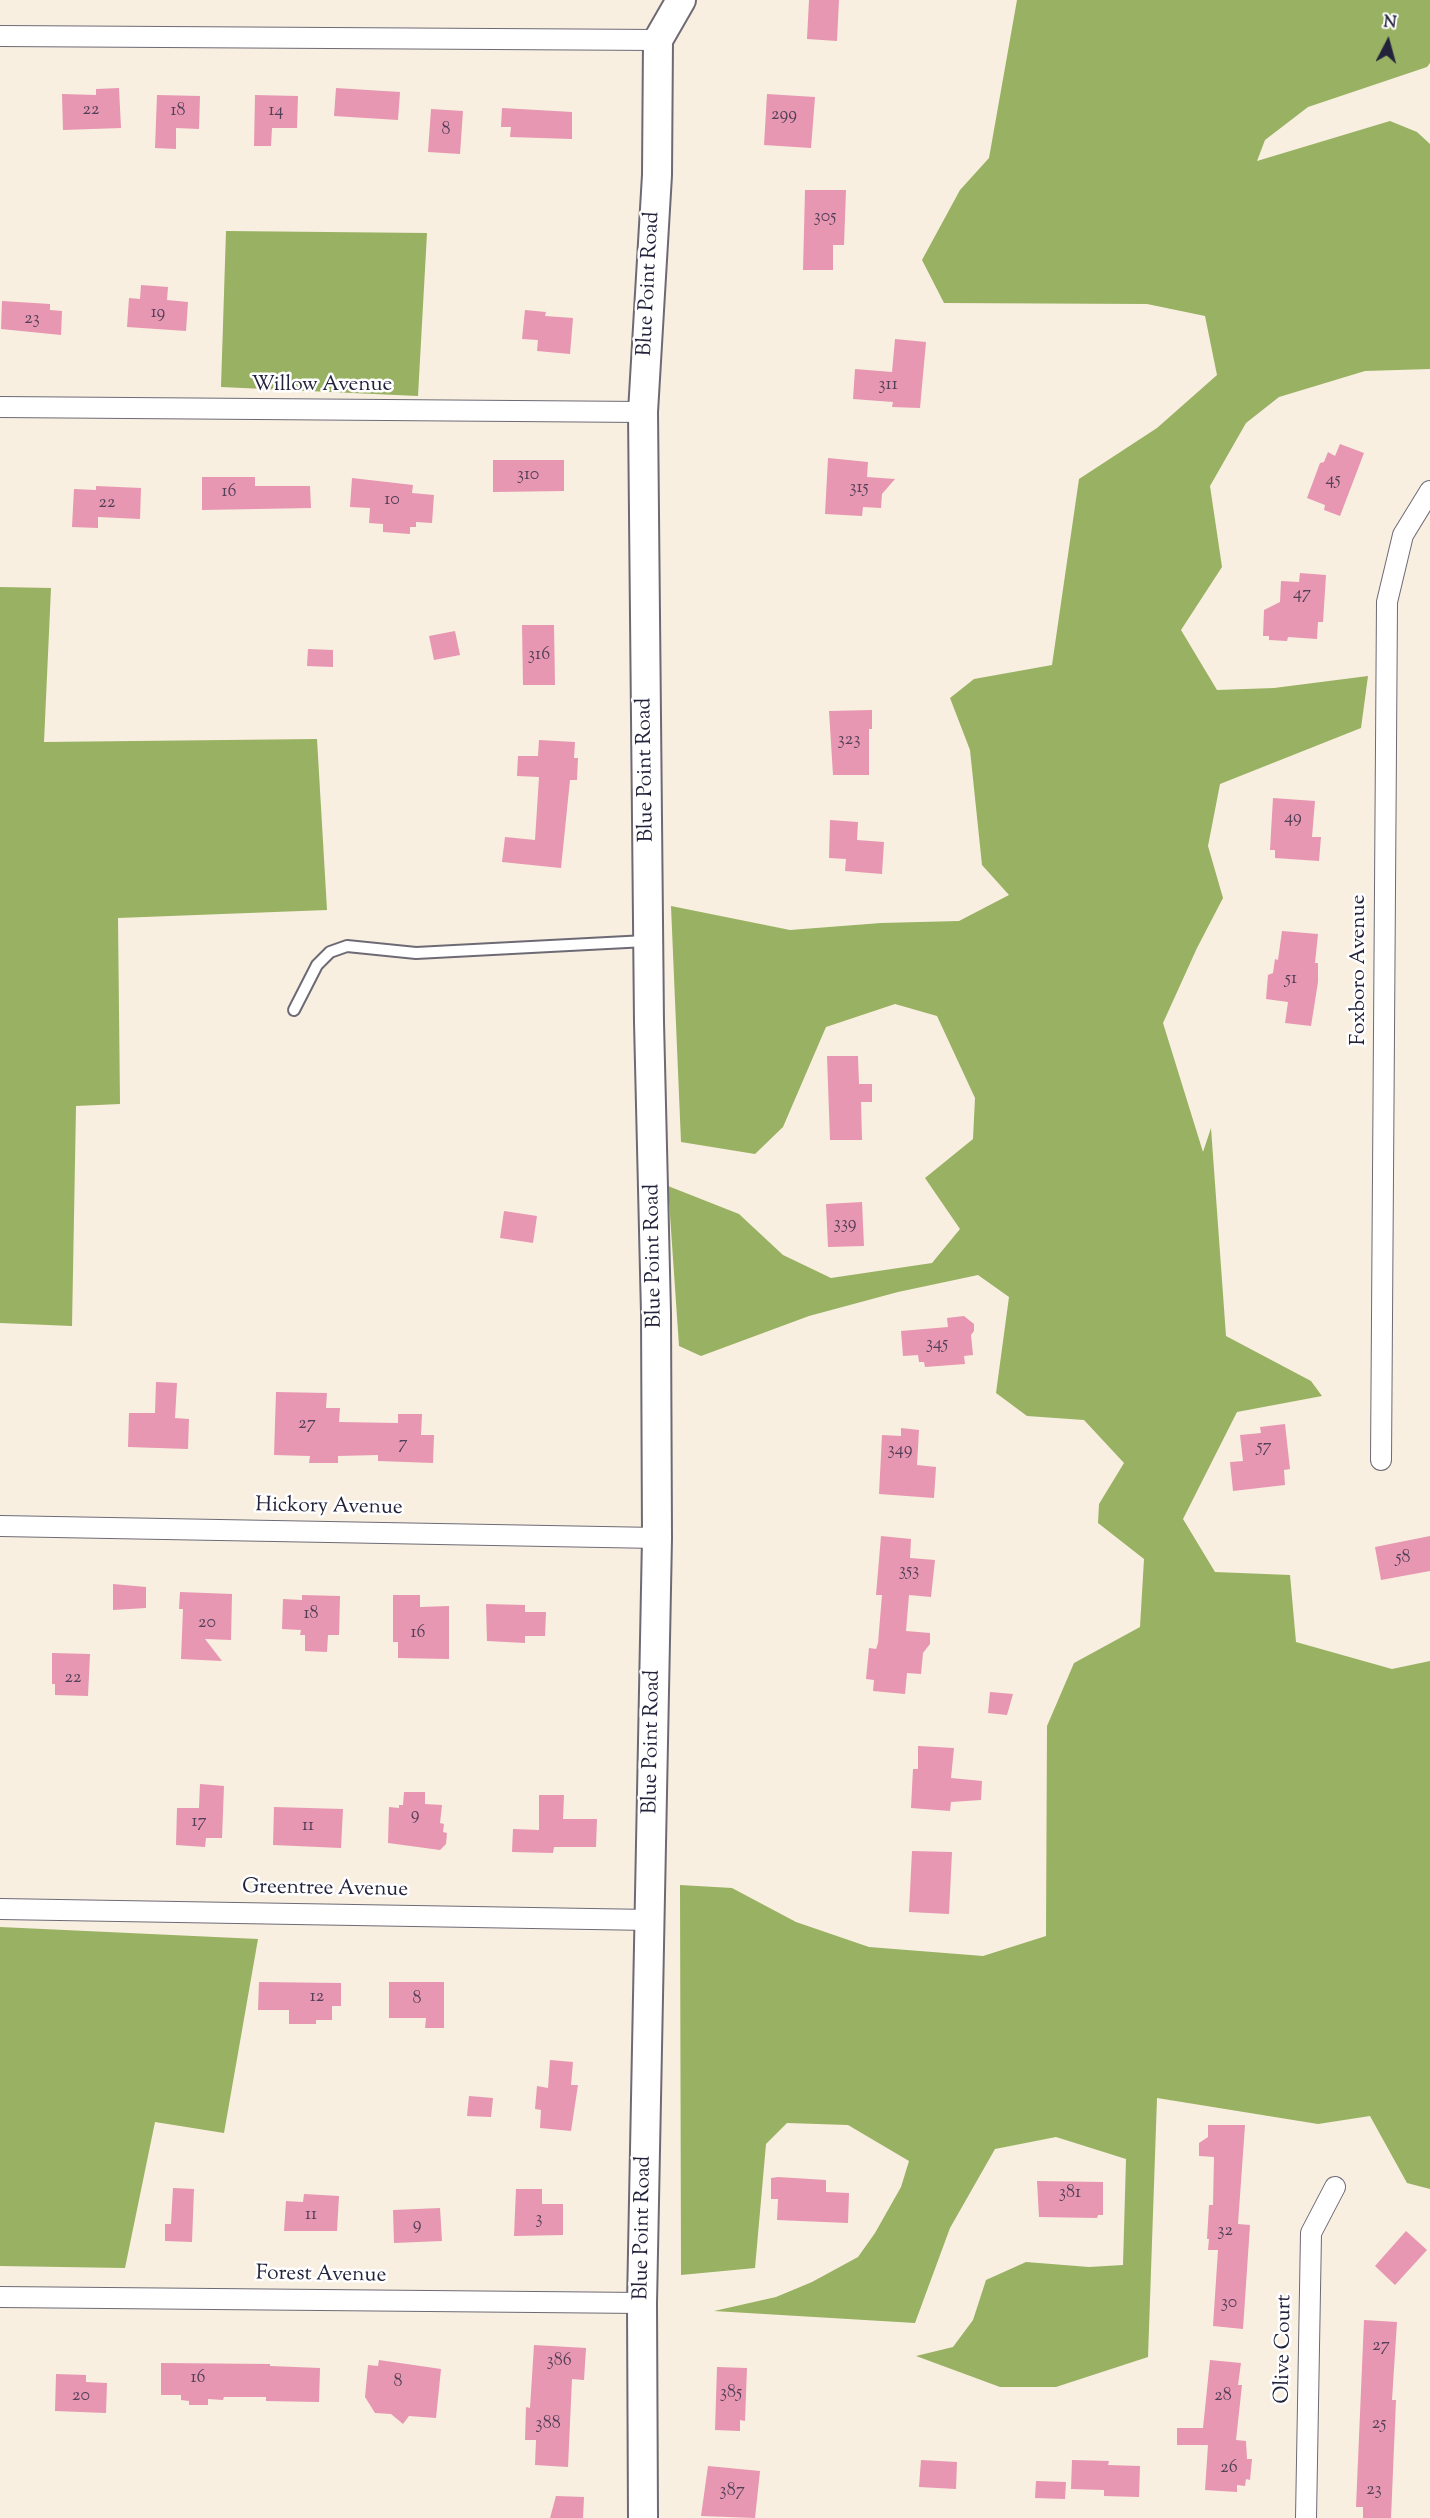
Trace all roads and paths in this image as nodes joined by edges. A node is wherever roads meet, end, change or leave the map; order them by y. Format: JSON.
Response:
{"nodes":[{"id":1,"x":681,"y":0,"type":"edge"},
{"id":2,"x":0,"y":36,"type":"edge"},
{"id":3,"x":658,"y":40,"type":"junction"},
{"id":4,"x":0,"y":407,"type":"edge"},
{"id":5,"x":643,"y":412,"type":"junction"},
{"id":6,"x":1430,"y":491,"type":"edge"},
{"id":7,"x":649,"y":940,"type":"junction"},
{"id":8,"x":294,"y":1010,"type":"dead end"},
{"id":9,"x":1381,"y":1460,"type":"dead end"},
{"id":10,"x":0,"y":1526,"type":"edge"},
{"id":11,"x":657,"y":1538,"type":"junction"},
{"id":12,"x":0,"y":1909,"type":"edge"},
{"id":13,"x":650,"y":1920,"type":"junction"},
{"id":14,"x":1335,"y":2187,"type":"dead end"},
{"id":15,"x":0,"y":2297,"type":"edge"},
{"id":16,"x":642,"y":2303,"type":"junction"},
{"id":17,"x":643,"y":2518,"type":"edge"},
{"id":18,"x":1306,"y":2518,"type":"edge"}],
"edges":[{"from":1,"to":3,"type":"street","name":"Blue Point Road"},
{"from":2,"to":3,"type":"street"},
{"from":3,"to":5,"type":"street","name":"Blue Point Road"},
{"from":4,"to":5,"type":"street","name":"Willow Avenue"},
{"from":5,"to":7,"type":"street","name":"Blue Point Road"},
{"from":6,"to":9,"type":"street","name":"Foxboro Avenue"},
{"from":7,"to":8,"type":"lane"},
{"from":7,"to":11,"type":"street","name":"Blue Point Road"},
{"from":10,"to":11,"type":"street","name":"Hickory Avenue"},
{"from":11,"to":13,"type":"street","name":"Blue Point Road"},
{"from":12,"to":13,"type":"street","name":"Greentree Avenue"},
{"from":13,"to":16,"type":"street","name":"Blue Point Road"},
{"from":14,"to":18,"type":"street","name":"Olive Court"},
{"from":15,"to":16,"type":"street","name":"Forest Avenue"},
{"from":16,"to":17,"type":"street","name":"Blue Point Road"}]}
